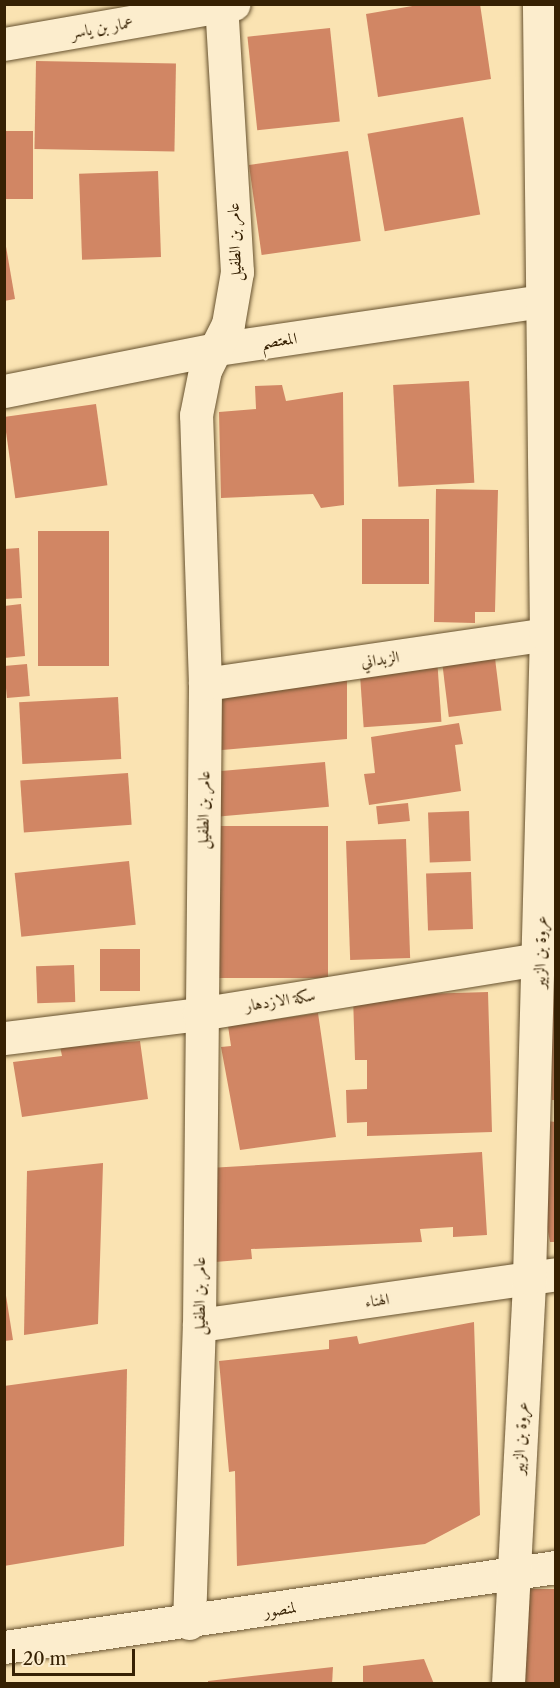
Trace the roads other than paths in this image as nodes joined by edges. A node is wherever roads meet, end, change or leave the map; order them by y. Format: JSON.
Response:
{"nodes":[{"id":1,"x":539,"y":4,"type":"edge"},
{"id":2,"x":225,"y":6,"type":"edge"},
{"id":3,"x":4,"y":44,"type":"edge"},
{"id":4,"x":551,"y":300,"type":"edge"},
{"id":5,"x":216,"y":349,"type":"junction"},
{"id":6,"x":4,"y":391,"type":"edge"},
{"id":7,"x":551,"y":634,"type":"edge"},
{"id":8,"x":205,"y":684,"type":"junction"},
{"id":9,"x":548,"y":957,"type":"edge"},
{"id":10,"x":199,"y":1014,"type":"junction"},
{"id":11,"x":4,"y":1038,"type":"edge"},
{"id":12,"x":542,"y":1276,"type":"edge"},
{"id":13,"x":199,"y":1325,"type":"junction"},
{"id":14,"x":555,"y":1567,"type":"edge"},
{"id":15,"x":511,"y":1573,"type":"junction"},
{"id":16,"x":189,"y":1623,"type":"junction"},
{"id":17,"x":4,"y":1647,"type":"edge"},
{"id":18,"x":508,"y":1683,"type":"edge"}],
"edges":[{"from":1,"to":4,"type":"street","name":"عروة بن الزبير"},
{"from":2,"to":3,"type":"street","name":"عمار بن ياسر"},
{"from":2,"to":5,"type":"street","name":"عامر بن الطفيل"},
{"from":4,"to":5,"type":"street","name":"المعتصم"},
{"from":4,"to":7,"type":"street","name":"عروة بن الزبير"},
{"from":5,"to":6,"type":"street","name":"المعتصم"},
{"from":5,"to":8,"type":"street","name":"عامر بن الطفيل"},
{"from":7,"to":8,"type":"street","name":"الزبداني"},
{"from":7,"to":9,"type":"street","name":"عروة بن الزبير"},
{"from":8,"to":10,"type":"street","name":"عامر بن الطفيل"},
{"from":9,"to":10,"type":"street","name":"سكة الازدهار"},
{"from":9,"to":12,"type":"street","name":"عروة بن الزبير"},
{"from":10,"to":11,"type":"street","name":"سكة الازدهار"},
{"from":10,"to":13,"type":"street","name":"عامر بن الطفيل"},
{"from":12,"to":13,"type":"street","name":"الهناء"},
{"from":12,"to":15,"type":"street","name":"عروة بن الزبير"},
{"from":13,"to":16,"type":"street","name":"عامر بن الطفيل"},
{"from":14,"to":15,"type":"street","name":"لمنصور"},
{"from":15,"to":16,"type":"street","name":"لمنصور"},
{"from":15,"to":18,"type":"street","name":"عروة بن الزبير"},
{"from":16,"to":17,"type":"street","name":"لمنصور"}]}
